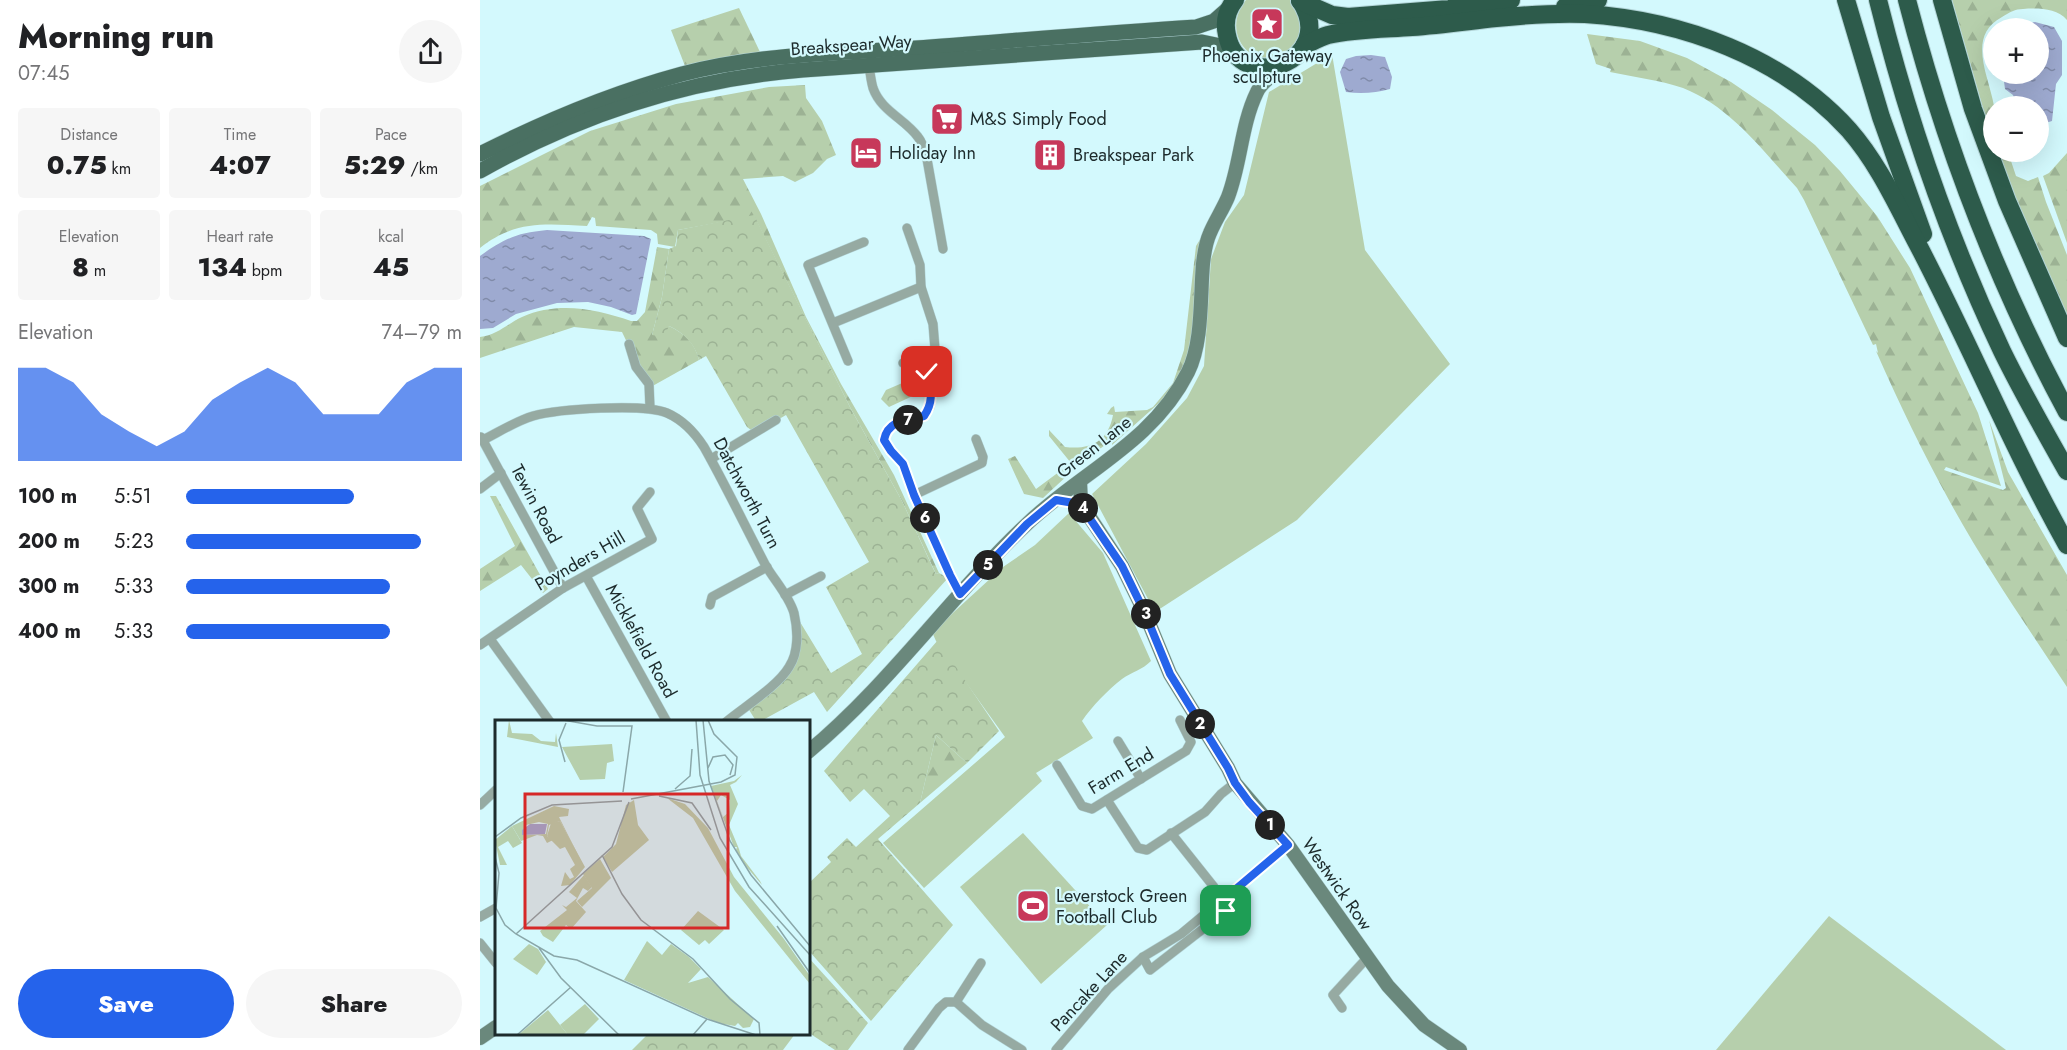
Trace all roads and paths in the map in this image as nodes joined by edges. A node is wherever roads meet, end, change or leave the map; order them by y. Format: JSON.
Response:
{"nodes":[{"id":1,"x":1300,"y":0,"type":"edge"},
{"id":2,"x":1511,"y":0,"type":"edge"},
{"id":3,"x":1598,"y":0,"type":"edge"},
{"id":4,"x":1846,"y":0,"type":"edge"},
{"id":5,"x":1878,"y":0,"type":"edge"},
{"id":6,"x":1908,"y":0,"type":"edge"},
{"id":7,"x":1942,"y":0,"type":"edge"},
{"id":8,"x":1233,"y":3,"type":"edge"},
{"id":9,"x":1528,"y":15,"type":"junction"},
{"id":10,"x":1304,"y":46,"type":"junction"},
{"id":11,"x":1243,"y":60,"type":"junction"},
{"id":12,"x":1288,"y":62,"type":"junction"},
{"id":13,"x":869,"y":65,"type":"junction"},
{"id":14,"x":1258,"y":90,"type":"junction"},
{"id":15,"x":480,"y":154,"type":"edge"},
{"id":16,"x":480,"y":171,"type":"edge"},
{"id":17,"x":907,"y":228,"type":"dead end"},
{"id":18,"x":864,"y":242,"type":"dead end"},
{"id":19,"x":943,"y":249,"type":"dead end"},
{"id":20,"x":921,"y":287,"type":"junction"},
{"id":21,"x":1956,"y":319,"type":"junction"},
{"id":22,"x":833,"y":323,"type":"junction"},
{"id":23,"x":2067,"y":338,"type":"edge"},
{"id":24,"x":629,"y":344,"type":"dead end"},
{"id":25,"x":928,"y":360,"type":"junction"},
{"id":26,"x":848,"y":361,"type":"dead end"},
{"id":27,"x":903,"y":363,"type":"dead end"},
{"id":28,"x":650,"y":408,"type":"junction"},
{"id":29,"x":2067,"y":412,"type":"edge"},
{"id":30,"x":776,"y":420,"type":"dead end"},
{"id":31,"x":482,"y":438,"type":"edge"},
{"id":32,"x":976,"y":439,"type":"dead end"},
{"id":33,"x":711,"y":459,"type":"junction"},
{"id":34,"x":2067,"y":471,"type":"edge"},
{"id":35,"x":501,"y":473,"type":"junction"},
{"id":36,"x":1080,"y":482,"type":"junction"},
{"id":37,"x":480,"y":489,"type":"edge"},
{"id":38,"x":650,"y":492,"type":"dead end"},
{"id":39,"x":914,"y":495,"type":"junction"},
{"id":40,"x":1056,"y":500,"type":"junction"},
{"id":41,"x":1080,"y":504,"type":"junction"},
{"id":42,"x":2067,"y":545,"type":"edge"},
{"id":43,"x":767,"y":567,"type":"junction"},
{"id":44,"x":586,"y":576,"type":"junction"},
{"id":45,"x":821,"y":576,"type":"dead end"},
{"id":46,"x":562,"y":588,"type":"junction"},
{"id":47,"x":960,"y":594,"type":"junction"},
{"id":48,"x":785,"y":595,"type":"junction"},
{"id":49,"x":710,"y":606,"type":"dead end"},
{"id":50,"x":489,"y":639,"type":"junction"},
{"id":51,"x":480,"y":645,"type":"edge"},
{"id":52,"x":549,"y":720,"type":"edge"},
{"id":53,"x":666,"y":720,"type":"edge"},
{"id":54,"x":728,"y":720,"type":"edge"},
{"id":55,"x":1180,"y":720,"type":"dead end"},
{"id":56,"x":1118,"y":741,"type":"dead end"},
{"id":57,"x":810,"y":750,"type":"edge"},
{"id":58,"x":1057,"y":765,"type":"dead end"},
{"id":59,"x":1141,"y":779,"type":"junction"},
{"id":60,"x":1235,"y":783,"type":"junction"},
{"id":61,"x":495,"y":791,"type":"edge"},
{"id":62,"x":1107,"y":800,"type":"junction"},
{"id":63,"x":480,"y":805,"type":"edge"},
{"id":64,"x":1171,"y":833,"type":"junction"},
{"id":65,"x":1288,"y":845,"type":"junction"},
{"id":66,"x":1214,"y":887,"type":"dead end"},
{"id":67,"x":495,"y":909,"type":"edge"},
{"id":68,"x":480,"y":917,"type":"edge"},
{"id":69,"x":1183,"y":938,"type":"junction"},
{"id":70,"x":480,"y":943,"type":"edge"},
{"id":71,"x":1143,"y":957,"type":"junction"},
{"id":72,"x":1367,"y":958,"type":"junction"},
{"id":73,"x":495,"y":962,"type":"edge"},
{"id":74,"x":981,"y":963,"type":"dead end"},
{"id":75,"x":956,"y":1002,"type":"junction"},
{"id":76,"x":1342,"y":1008,"type":"dead end"},
{"id":77,"x":495,"y":1028,"type":"edge"},
{"id":78,"x":480,"y":1038,"type":"edge"},
{"id":79,"x":1062,"y":1048,"type":"edge"},
{"id":80,"x":908,"y":1050,"type":"edge"},
{"id":81,"x":1022,"y":1050,"type":"edge"},
{"id":82,"x":1460,"y":1050,"type":"edge"}],
"edges":[{"from":1,"to":2,"type":"highway"},
{"from":1,"to":10,"type":"highway"},
{"from":3,"to":9,"type":"highway"},
{"from":4,"to":21,"type":"highway"},
{"from":5,"to":34,"type":"highway"},
{"from":6,"to":29,"type":"highway"},
{"from":7,"to":23,"type":"highway"},
{"from":8,"to":11,"type":"highway"},
{"from":8,"to":15,"type":"main road","name":"Breakspear Way"},
{"from":9,"to":10,"type":"highway"},
{"from":9,"to":21,"type":"highway"},
{"from":10,"to":12,"type":"highway"},
{"from":11,"to":12,"type":"highway"},
{"from":11,"to":13,"type":"main road","name":"Breakspear Way"},
{"from":11,"to":14,"type":"street"},
{"from":12,"to":14,"type":"street","name":"Green Lane"},
{"from":13,"to":16,"type":"main road","name":"Breakspear Way"},
{"from":13,"to":19,"type":"street"},
{"from":14,"to":36,"type":"street","name":"Green Lane"},
{"from":17,"to":20,"type":"street"},
{"from":18,"to":22,"type":"street"},
{"from":20,"to":22,"type":"street"},
{"from":20,"to":25,"type":"street"},
{"from":21,"to":42,"type":"highway"},
{"from":22,"to":26,"type":"street"},
{"from":24,"to":28,"type":"street"},
{"from":25,"to":27,"type":"street"},
{"from":25,"to":39,"type":"street"},
{"from":28,"to":31,"type":"street","name":"Datchworth Turn"},
{"from":28,"to":33,"type":"street","name":"Datchworth Turn"},
{"from":30,"to":33,"type":"street"},
{"from":31,"to":35,"type":"street","name":"Tewin Road"},
{"from":32,"to":39,"type":"street"},
{"from":33,"to":43,"type":"street","name":"Datchworth Turn"},
{"from":35,"to":37,"type":"street"},
{"from":35,"to":46,"type":"street","name":"Tewin Road"},
{"from":36,"to":40,"type":"street","name":"Green Lane"},
{"from":36,"to":41,"type":"street"},
{"from":38,"to":44,"type":"street","name":"Poynders Hill"},
{"from":39,"to":47,"type":"street"},
{"from":40,"to":41,"type":"street"},
{"from":40,"to":47,"type":"street","name":"Green Lane"},
{"from":41,"to":60,"type":"street","name":"Westwick Row"},
{"from":43,"to":48,"type":"street","name":"Datchworth Turn"},
{"from":43,"to":49,"type":"street"},
{"from":44,"to":46,"type":"street","name":"Poynders Hill"},
{"from":44,"to":53,"type":"street","name":"Micklefield Road"},
{"from":45,"to":48,"type":"street"},
{"from":46,"to":50,"type":"street","name":"Poynders Hill"},
{"from":47,"to":57,"type":"street","name":"Green Lane"},
{"from":48,"to":54,"type":"street","name":"Datchworth Turn"},
{"from":50,"to":51,"type":"street","name":"Poynders Hill"},
{"from":50,"to":52,"type":"street"},
{"from":55,"to":59,"type":"street","name":"Farm End"},
{"from":56,"to":59,"type":"street"},
{"from":58,"to":62,"type":"street","name":"Farm End"},
{"from":59,"to":62,"type":"street","name":"Farm End"},
{"from":60,"to":64,"type":"street"},
{"from":60,"to":65,"type":"street","name":"Westwick Row"},
{"from":61,"to":63,"type":"street"},
{"from":62,"to":64,"type":"street"},
{"from":64,"to":66,"type":"street"},
{"from":65,"to":69,"type":"street"},
{"from":65,"to":72,"type":"street","name":"Westwick Row"},
{"from":67,"to":68,"type":"street"},
{"from":69,"to":71,"type":"street","name":"Pancake Lane"},
{"from":69,"to":71,"type":"street"},
{"from":70,"to":73,"type":"street"},
{"from":71,"to":79,"type":"street","name":"Pancake Lane"},
{"from":72,"to":76,"type":"street"},
{"from":72,"to":82,"type":"street","name":"Westwick Row"},
{"from":74,"to":75,"type":"street"},
{"from":75,"to":80,"type":"street"},
{"from":75,"to":81,"type":"street"},
{"from":77,"to":78,"type":"street"}]}
